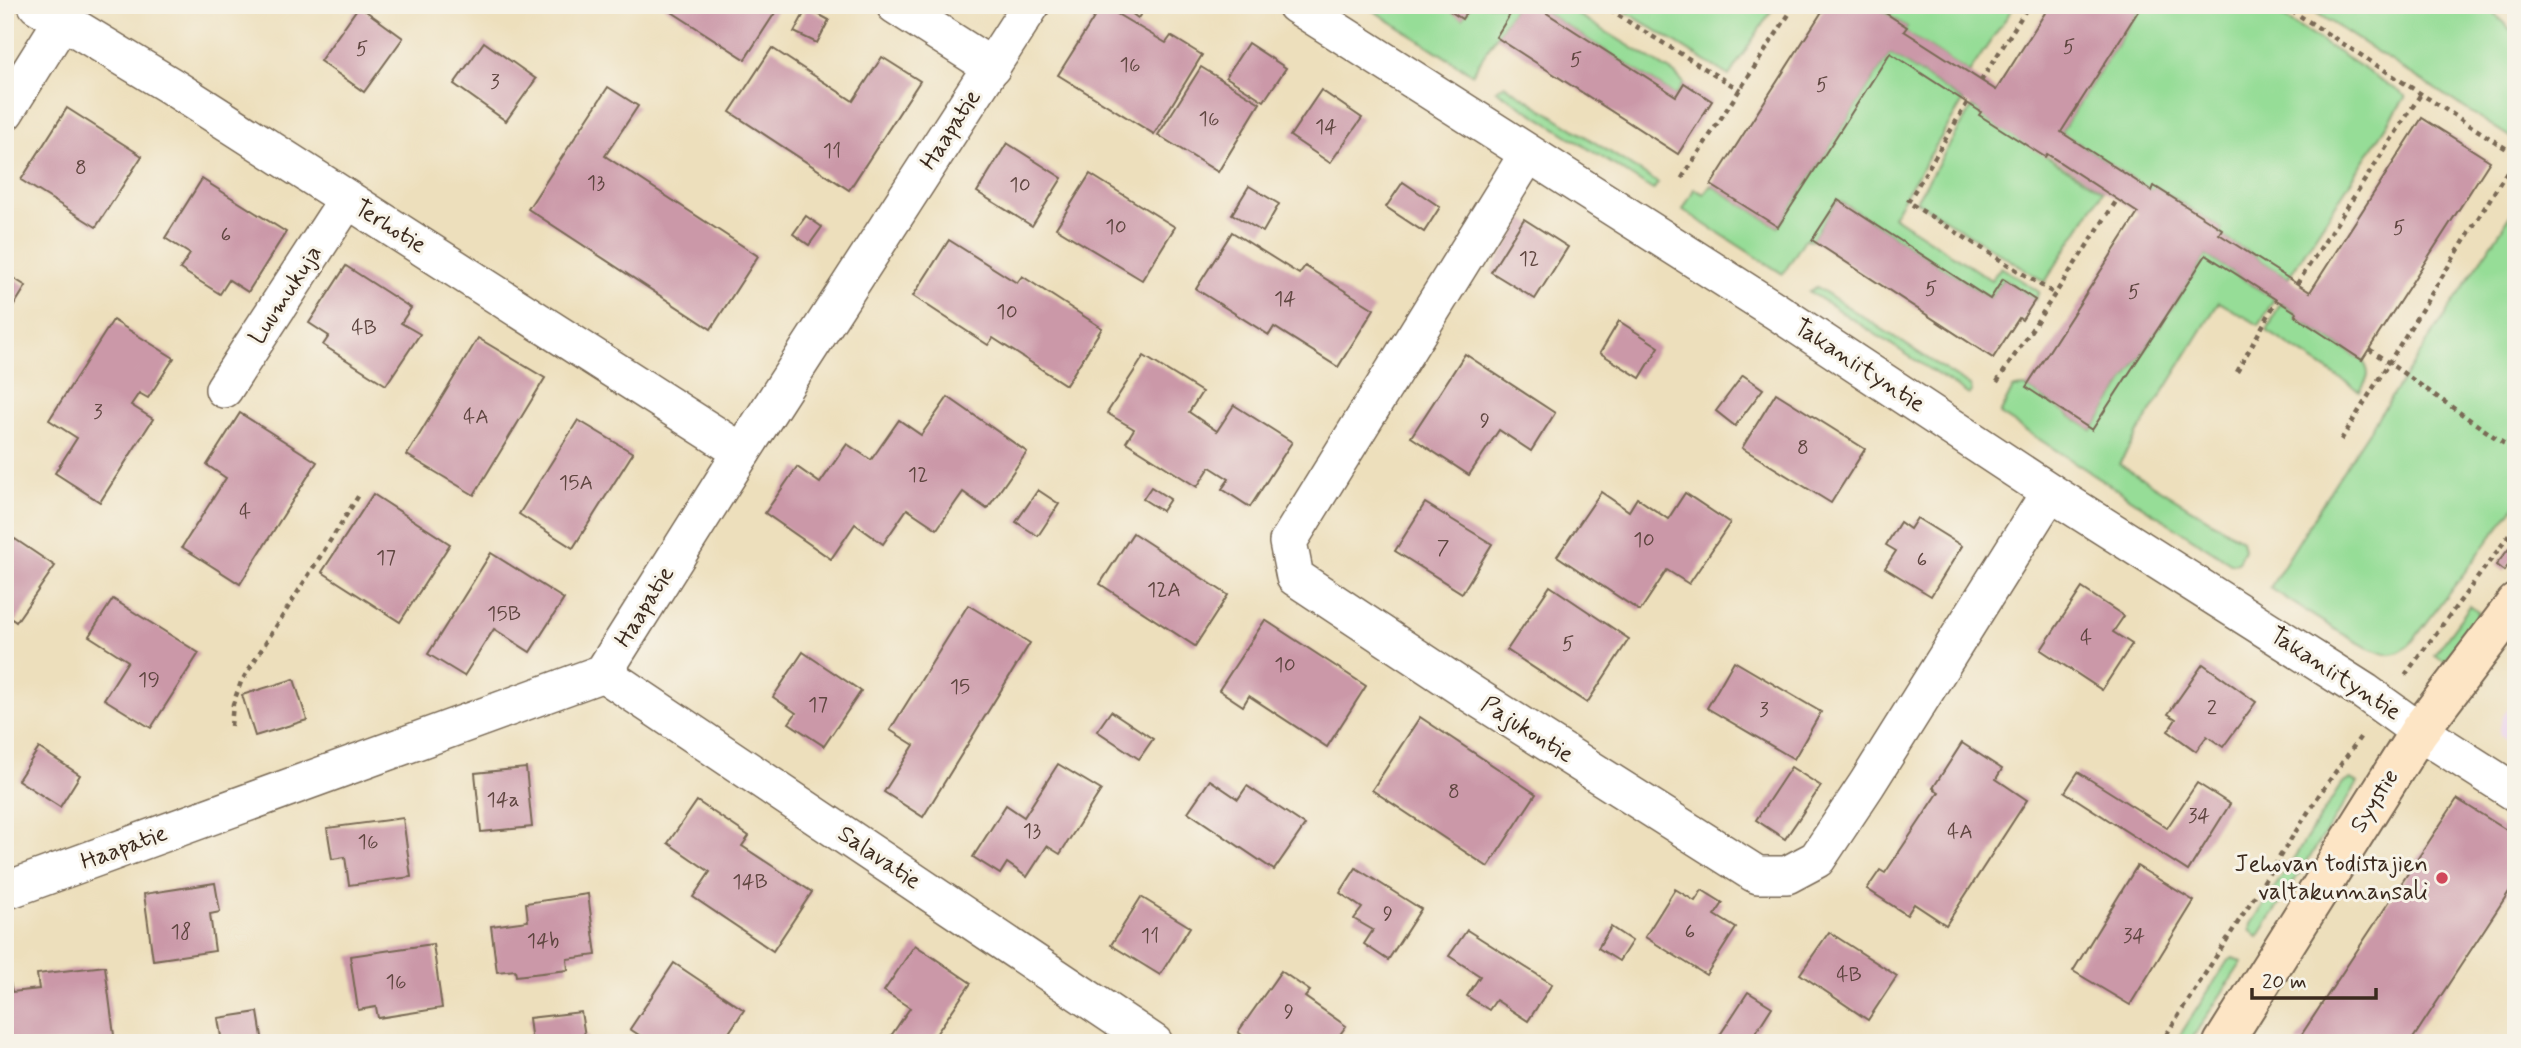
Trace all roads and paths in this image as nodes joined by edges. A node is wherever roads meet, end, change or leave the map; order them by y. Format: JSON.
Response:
{"nodes":[{"id":1,"x":895,"y":5,"type":"edge"},
{"id":2,"x":1031,"y":5,"type":"edge"},
{"id":3,"x":1296,"y":5,"type":"edge"},
{"id":4,"x":1601,"y":5,"type":"edge"},
{"id":5,"x":1795,"y":5,"type":"edge"},
{"id":6,"x":2029,"y":5,"type":"edge"},
{"id":7,"x":2283,"y":5,"type":"edge"},
{"id":8,"x":2507,"y":5,"type":"edge"},
{"id":9,"x":49,"y":13,"type":"edge"},
{"id":10,"x":2516,"y":13,"type":"edge"},
{"id":11,"x":992,"y":67,"type":"junction"},
{"id":12,"x":1981,"y":81,"type":"dead end"},
{"id":13,"x":1740,"y":90,"type":"junction"},
{"id":14,"x":2421,"y":94,"type":"junction"},
{"id":15,"x":1967,"y":103,"type":"dead end"},
{"id":16,"x":5,"y":112,"type":"edge"},
{"id":17,"x":1528,"y":154,"type":"junction"},
{"id":18,"x":2516,"y":156,"type":"edge"},
{"id":19,"x":1682,"y":178,"type":"dead end"},
{"id":20,"x":347,"y":200,"type":"junction"},
{"id":21,"x":2117,"y":200,"type":"dead end"},
{"id":22,"x":2297,"y":284,"type":"dead end"},
{"id":23,"x":2055,"y":294,"type":"junction"},
{"id":24,"x":2277,"y":300,"type":"dead end"},
{"id":25,"x":2369,"y":349,"type":"dead end"},
{"id":26,"x":2391,"y":362,"type":"junction"},
{"id":27,"x":2237,"y":372,"type":"dead end"},
{"id":28,"x":1997,"y":382,"type":"dead end"},
{"id":29,"x":224,"y":389,"type":"dead end"},
{"id":30,"x":2341,"y":440,"type":"dead end"},
{"id":31,"x":742,"y":452,"type":"junction"},
{"id":32,"x":2516,"y":452,"type":"edge"},
{"id":33,"x":2050,"y":492,"type":"junction"},
{"id":34,"x":359,"y":495,"type":"dead end"},
{"id":35,"x":2516,"y":526,"type":"edge"},
{"id":36,"x":2516,"y":603,"type":"edge"},
{"id":37,"x":603,"y":673,"type":"junction"},
{"id":38,"x":5,"y":695,"type":"edge"},
{"id":39,"x":2384,"y":704,"type":"junction"},
{"id":40,"x":10,"y":719,"type":"dead end"},
{"id":41,"x":231,"y":726,"type":"dead end"},
{"id":42,"x":2419,"y":731,"type":"junction"},
{"id":43,"x":2516,"y":793,"type":"edge"},
{"id":44,"x":5,"y":891,"type":"edge"},
{"id":45,"x":1154,"y":1043,"type":"edge"},
{"id":46,"x":2161,"y":1043,"type":"edge"},
{"id":47,"x":2223,"y":1043,"type":"edge"}],
"edges":[{"from":1,"to":11,"type":"street"},
{"from":2,"to":11,"type":"street","name":"Haapatie"},
{"from":3,"to":17,"type":"street","name":"Takaniityntie"},
{"from":4,"to":13,"type":"path"},
{"from":5,"to":13,"type":"path"},
{"from":6,"to":12,"type":"path"},
{"from":7,"to":14,"type":"path"},
{"from":8,"to":10,"type":"path"},
{"from":9,"to":16,"type":"street"},
{"from":9,"to":20,"type":"street","name":"Terhotie"},
{"from":11,"to":31,"type":"street","name":"Haapatie"},
{"from":13,"to":19,"type":"path"},
{"from":14,"to":18,"type":"path"},
{"from":14,"to":22,"type":"path"},
{"from":15,"to":23,"type":"path"},
{"from":17,"to":33,"type":"street","name":"Takaniityntie"},
{"from":17,"to":33,"type":"street","name":"Pajukontie"},
{"from":18,"to":26,"type":"path"},
{"from":20,"to":29,"type":"street","name":"Luumukuja"},
{"from":20,"to":31,"type":"street","name":"Terhotie"},
{"from":21,"to":23,"type":"path"},
{"from":23,"to":28,"type":"path"},
{"from":24,"to":27,"type":"path"},
{"from":25,"to":26,"type":"path"},
{"from":26,"to":30,"type":"path"},
{"from":26,"to":32,"type":"path"},
{"from":31,"to":37,"type":"street","name":"Haapatie"},
{"from":33,"to":39,"type":"street","name":"Takaniityntie"},
{"from":34,"to":41,"type":"path"},
{"from":35,"to":39,"type":"path"},
{"from":36,"to":42,"type":"street","name":"Syystie"},
{"from":37,"to":44,"type":"street","name":"Haapatie"},
{"from":37,"to":45,"type":"street","name":"Salavatie"},
{"from":38,"to":40,"type":"path"},
{"from":39,"to":42,"type":"street","name":"Takaniityntie"},
{"from":39,"to":46,"type":"path"},
{"from":42,"to":43,"type":"street","name":"Takaniityntie"},
{"from":42,"to":47,"type":"street","name":"Syystie"}]}
